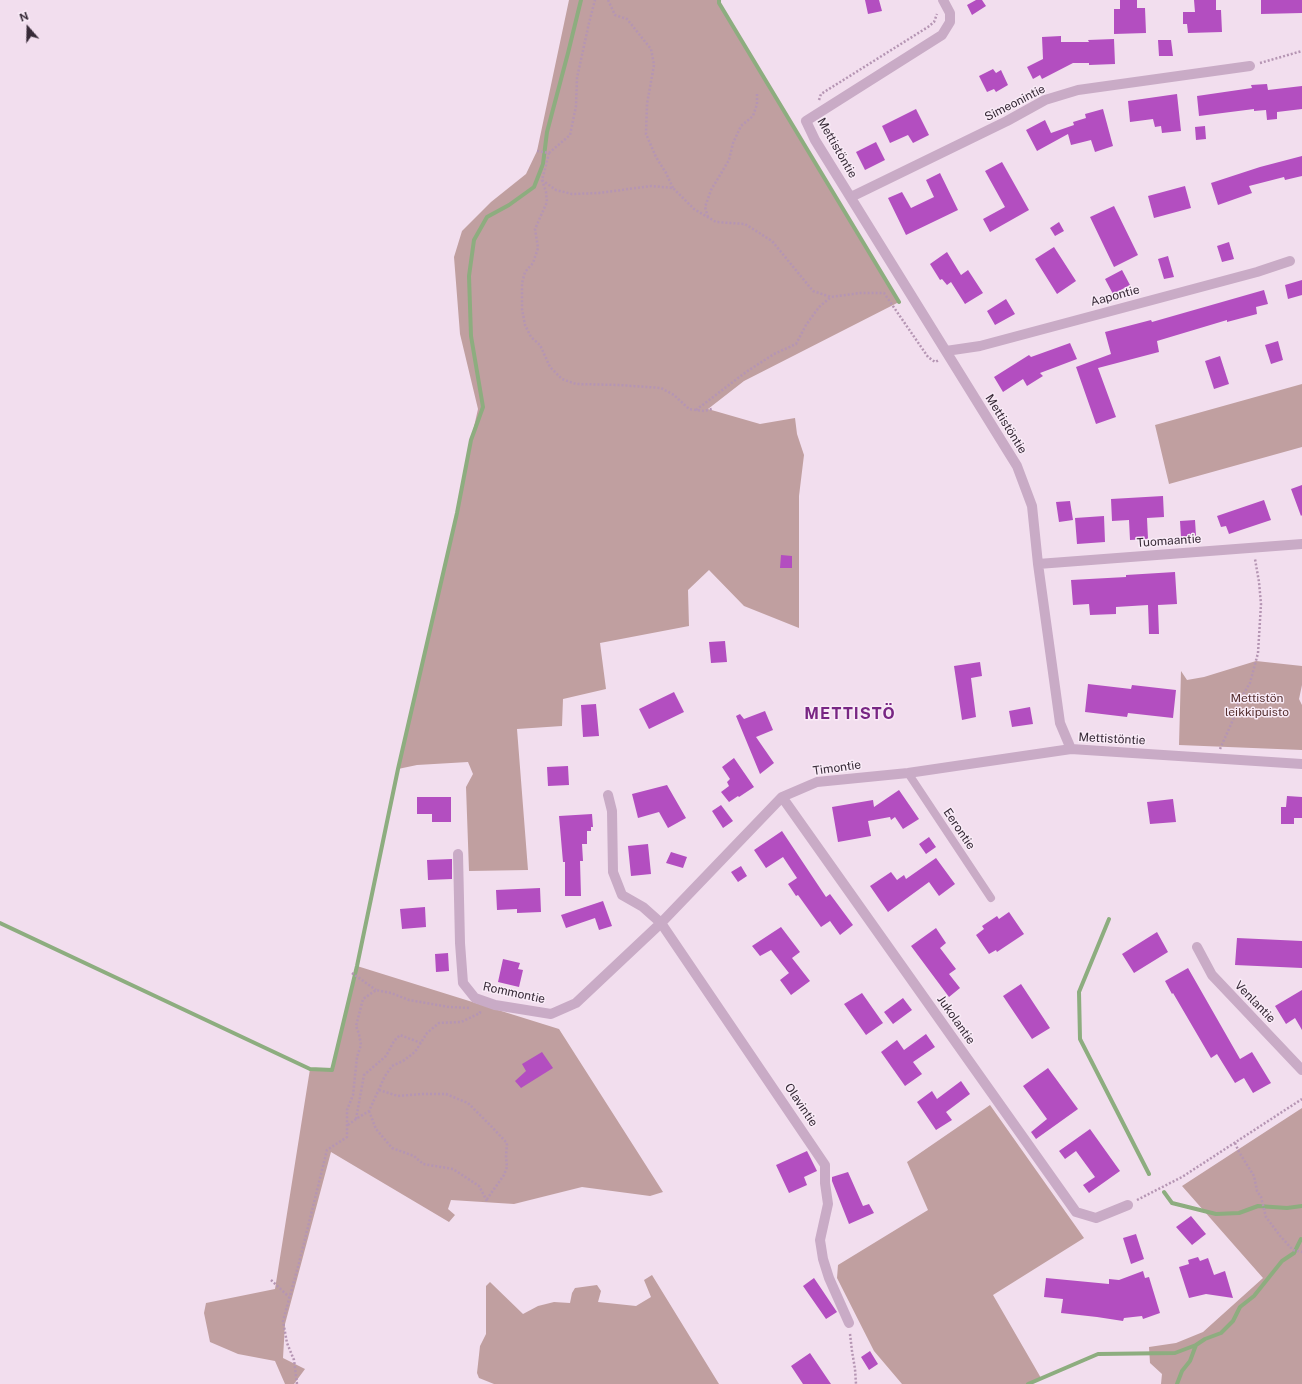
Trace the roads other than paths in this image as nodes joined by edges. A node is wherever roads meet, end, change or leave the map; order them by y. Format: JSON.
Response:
{"nodes":[{"id":1,"x":943,"y":0,"type":"edge"},
{"id":2,"x":1250,"y":66,"type":"road end"},
{"id":3,"x":851,"y":197,"type":"junction"},
{"id":4,"x":1290,"y":261,"type":"dead end"},
{"id":5,"x":947,"y":353,"type":"junction"},
{"id":6,"x":1302,"y":544,"type":"edge"},
{"id":7,"x":1038,"y":564,"type":"junction"},
{"id":8,"x":1071,"y":750,"type":"junction"},
{"id":9,"x":1302,"y":764,"type":"edge"},
{"id":10,"x":908,"y":773,"type":"junction"},
{"id":11,"x":608,"y":795,"type":"dead end"},
{"id":12,"x":782,"y":797,"type":"junction"},
{"id":13,"x":458,"y":854,"type":"dead end"},
{"id":14,"x":990,"y":898,"type":"dead end"},
{"id":15,"x":661,"y":923,"type":"junction"},
{"id":16,"x":1196,"y":947,"type":"dead end"},
{"id":17,"x":1302,"y":1070,"type":"edge"},
{"id":18,"x":1128,"y":1205,"type":"road end"},
{"id":19,"x":849,"y":1323,"type":"road end"}],
"edges":[{"from":1,"to":3,"type":"street","name":"Mettistöntie"},
{"from":2,"to":3,"type":"street","name":"Simeonintie"},
{"from":3,"to":5,"type":"street","name":"Mettistöntie"},
{"from":4,"to":5,"type":"street","name":"Aapontie"},
{"from":5,"to":7,"type":"street","name":"Mettistöntie"},
{"from":6,"to":7,"type":"street","name":"Tuomaantie"},
{"from":7,"to":8,"type":"street","name":"Mettistöntie"},
{"from":8,"to":9,"type":"street","name":"Mettistöntie"},
{"from":8,"to":10,"type":"street","name":"Timontie"},
{"from":10,"to":12,"type":"street","name":"Timontie"},
{"from":10,"to":14,"type":"lane","name":"Eerontie"},
{"from":11,"to":15,"type":"street","name":"Olavintie"},
{"from":12,"to":15,"type":"street","name":"Timontie"},
{"from":12,"to":18,"type":"street","name":"Jukolantie"},
{"from":13,"to":15,"type":"street","name":"Rommontie"},
{"from":15,"to":19,"type":"street","name":"Olavintie"},
{"from":16,"to":17,"type":"street","name":"Venlantie"}]}
